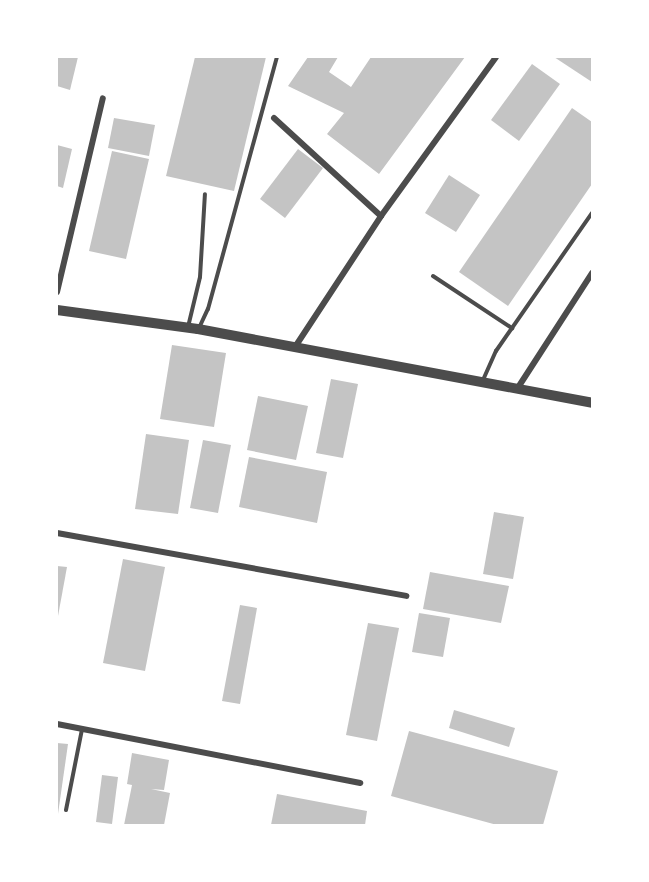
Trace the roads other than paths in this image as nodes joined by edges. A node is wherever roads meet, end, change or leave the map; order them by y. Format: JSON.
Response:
{"nodes":[{"id":1,"x":277,"y":57,"type":"edge"},
{"id":2,"x":496,"y":57,"type":"edge"},
{"id":3,"x":103,"y":98,"type":"dead end"},
{"id":4,"x":274,"y":118,"type":"dead end"},
{"id":5,"x":205,"y":194,"type":"dead end"},
{"id":6,"x":592,"y":213,"type":"edge"},
{"id":7,"x":381,"y":216,"type":"junction"},
{"id":8,"x":592,"y":273,"type":"edge"},
{"id":9,"x":434,"y":276,"type":"dead end"},
{"id":10,"x":57,"y":292,"type":"edge"},
{"id":11,"x":57,"y":310,"type":"edge"},
{"id":12,"x":193,"y":328,"type":"junction"},
{"id":13,"x":512,"y":328,"type":"junction"},
{"id":14,"x":295,"y":347,"type":"junction"},
{"id":15,"x":483,"y":380,"type":"junction"},
{"id":16,"x":519,"y":386,"type":"junction"},
{"id":17,"x":592,"y":403,"type":"edge"},
{"id":18,"x":57,"y":533,"type":"edge"},
{"id":19,"x":406,"y":596,"type":"dead end"},
{"id":20,"x":57,"y":724,"type":"edge"},
{"id":21,"x":82,"y":729,"type":"junction"},
{"id":22,"x":360,"y":783,"type":"dead end"},
{"id":23,"x":66,"y":810,"type":"dead end"}],
"edges":[{"from":1,"to":12,"type":"lane"},
{"from":2,"to":7,"type":"street"},
{"from":3,"to":10,"type":"street"},
{"from":4,"to":7,"type":"street"},
{"from":5,"to":12,"type":"lane"},
{"from":6,"to":13,"type":"lane"},
{"from":7,"to":14,"type":"street"},
{"from":8,"to":16,"type":"street"},
{"from":9,"to":13,"type":"lane"},
{"from":11,"to":12,"type":"street"},
{"from":12,"to":14,"type":"street"},
{"from":13,"to":15,"type":"lane"},
{"from":14,"to":15,"type":"street"},
{"from":15,"to":16,"type":"street"},
{"from":16,"to":17,"type":"street"},
{"from":18,"to":19,"type":"street"},
{"from":20,"to":21,"type":"street"},
{"from":21,"to":22,"type":"street"},
{"from":21,"to":23,"type":"lane"}]}
